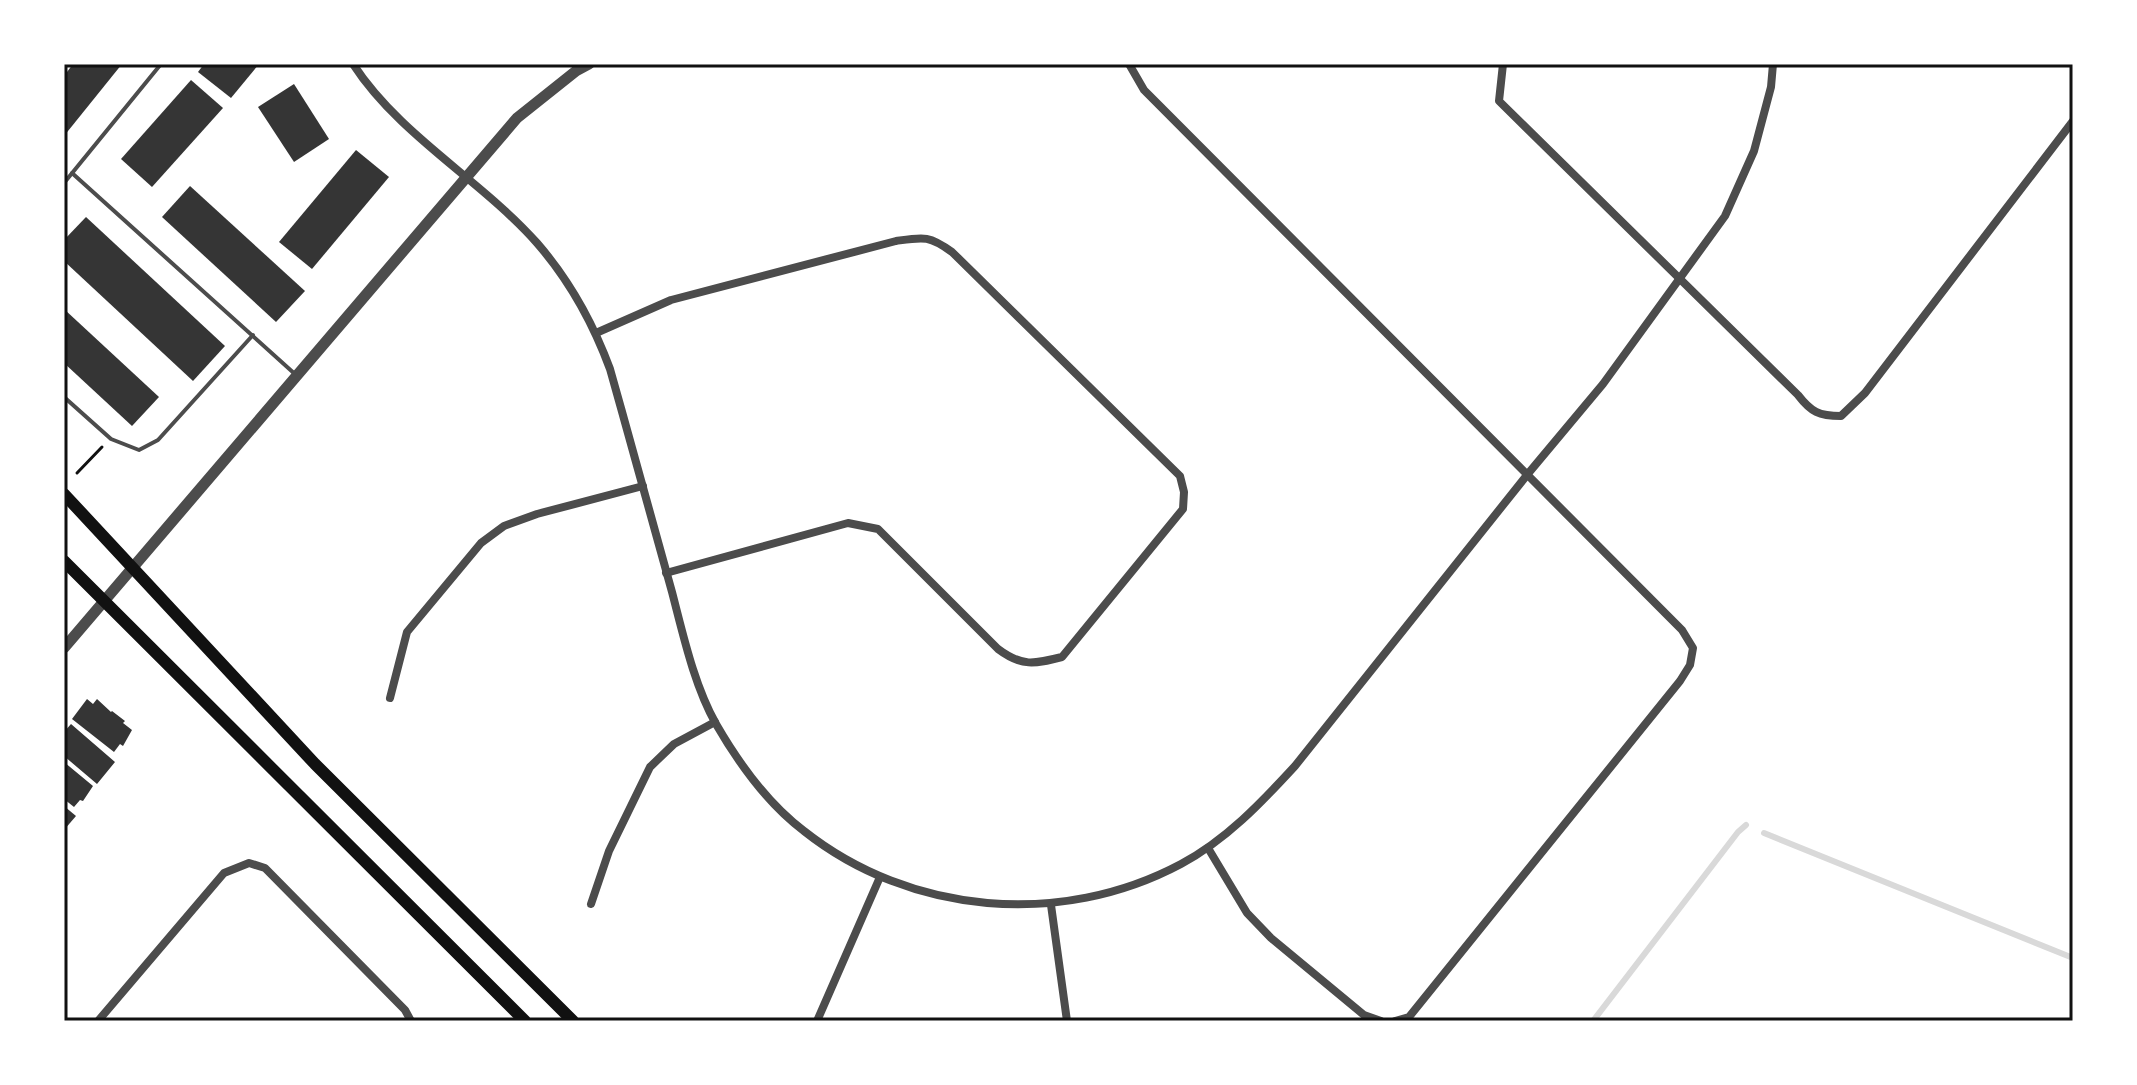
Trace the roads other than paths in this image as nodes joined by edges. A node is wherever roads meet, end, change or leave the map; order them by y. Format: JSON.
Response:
{"nodes":[{"id":1,"x":161,"y":64,"type":"edge"},
{"id":2,"x":353,"y":64,"type":"edge"},
{"id":3,"x":589,"y":64,"type":"edge"},
{"id":4,"x":1129,"y":64,"type":"edge"},
{"id":5,"x":1503,"y":64,"type":"edge"},
{"id":6,"x":1773,"y":64,"type":"edge"},
{"id":7,"x":2073,"y":121,"type":"edge"},
{"id":8,"x":72,"y":173,"type":"junction"},
{"id":9,"x":466,"y":177,"type":"junction"},
{"id":10,"x":64,"y":183,"type":"edge"},
{"id":11,"x":1679,"y":278,"type":"junction"},
{"id":12,"x":596,"y":333,"type":"junction"},
{"id":13,"x":253,"y":335,"type":"junction"},
{"id":14,"x":296,"y":375,"type":"junction"},
{"id":15,"x":64,"y":397,"type":"edge"},
{"id":16,"x":1527,"y":475,"type":"junction"},
{"id":17,"x":643,"y":486,"type":"junction"},
{"id":18,"x":64,"y":494,"type":"edge"},
{"id":19,"x":64,"y":561,"type":"edge"},
{"id":20,"x":132,"y":567,"type":"junction"},
{"id":21,"x":666,"y":573,"type":"junction"},
{"id":22,"x":103,"y":599,"type":"junction"},
{"id":23,"x":64,"y":648,"type":"edge"},
{"id":24,"x":390,"y":698,"type":"dead end"},
{"id":25,"x":715,"y":722,"type":"junction"},
{"id":26,"x":1208,"y":848,"type":"junction"},
{"id":27,"x":880,"y":877,"type":"junction"},
{"id":28,"x":591,"y":904,"type":"dead end"},
{"id":29,"x":1051,"y":905,"type":"junction"},
{"id":30,"x":98,"y":1021,"type":"edge"},
{"id":31,"x":411,"y":1021,"type":"edge"},
{"id":32,"x":525,"y":1021,"type":"edge"},
{"id":33,"x":573,"y":1021,"type":"edge"},
{"id":34,"x":817,"y":1021,"type":"edge"},
{"id":35,"x":1067,"y":1021,"type":"edge"},
{"id":36,"x":1381,"y":1021,"type":"edge"},
{"id":37,"x":1395,"y":1021,"type":"edge"}],
"edges":[{"from":1,"to":8,"type":"lane"},
{"from":2,"to":9,"type":"street"},
{"from":3,"to":9,"type":"street"},
{"from":4,"to":16,"type":"street"},
{"from":5,"to":11,"type":"street"},
{"from":6,"to":11,"type":"street"},
{"from":7,"to":11,"type":"street"},
{"from":8,"to":10,"type":"lane"},
{"from":8,"to":13,"type":"lane"},
{"from":9,"to":12,"type":"street"},
{"from":9,"to":14,"type":"street"},
{"from":11,"to":16,"type":"street"},
{"from":12,"to":17,"type":"street"},
{"from":12,"to":21,"type":"street"},
{"from":13,"to":14,"type":"lane"},
{"from":13,"to":15,"type":"lane"},
{"from":14,"to":20,"type":"street"},
{"from":16,"to":26,"type":"street"},
{"from":16,"to":37,"type":"street"},
{"from":17,"to":21,"type":"street"},
{"from":17,"to":24,"type":"street"},
{"from":18,"to":20,"type":"main road"},
{"from":19,"to":22,"type":"main road"},
{"from":20,"to":22,"type":"street"},
{"from":20,"to":33,"type":"main road"},
{"from":21,"to":25,"type":"street"},
{"from":22,"to":23,"type":"street"},
{"from":22,"to":32,"type":"main road"},
{"from":25,"to":27,"type":"street"},
{"from":25,"to":28,"type":"street"},
{"from":26,"to":29,"type":"street"},
{"from":26,"to":36,"type":"street"},
{"from":27,"to":29,"type":"street"},
{"from":27,"to":34,"type":"street"},
{"from":29,"to":35,"type":"street"},
{"from":30,"to":31,"type":"street"}]}
